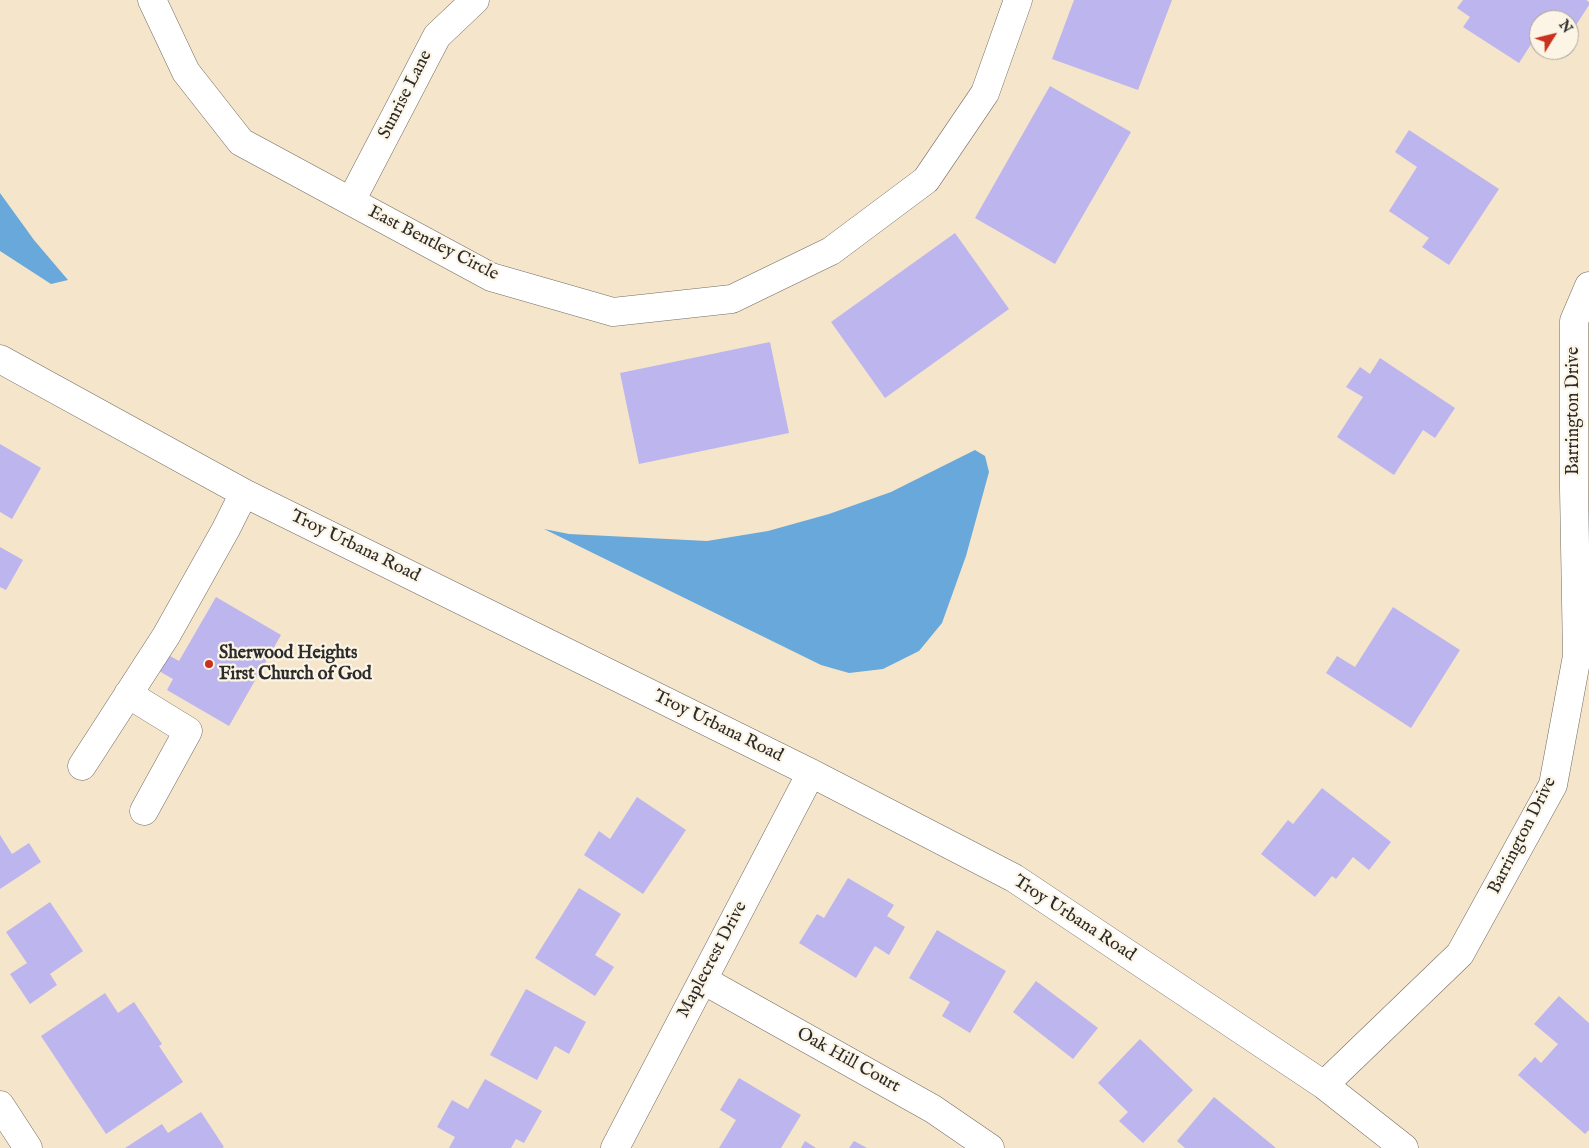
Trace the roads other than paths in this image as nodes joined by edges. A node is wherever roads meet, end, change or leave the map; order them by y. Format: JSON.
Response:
{"nodes":[{"id":1,"x":152,"y":0,"type":"edge"},
{"id":2,"x":475,"y":0,"type":"edge"},
{"id":3,"x":1018,"y":0,"type":"edge"},
{"id":4,"x":351,"y":201,"type":"junction"},
{"id":5,"x":1589,"y":286,"type":"edge"},
{"id":6,"x":0,"y":359,"type":"edge"},
{"id":7,"x":244,"y":493,"type":"junction"},
{"id":8,"x":128,"y":694,"type":"junction"},
{"id":9,"x":82,"y":766,"type":"dead end"},
{"id":10,"x":811,"y":773,"type":"junction"},
{"id":11,"x":144,"y":811,"type":"dead end"},
{"id":12,"x":703,"y":980,"type":"junction"},
{"id":13,"x":1324,"y":1085,"type":"junction"},
{"id":14,"x":0,"y":1105,"type":"edge"},
{"id":15,"x":28,"y":1148,"type":"edge"},
{"id":16,"x":615,"y":1148,"type":"edge"},
{"id":17,"x":990,"y":1148,"type":"edge"},
{"id":18,"x":1404,"y":1148,"type":"edge"}],
"edges":[{"from":1,"to":4,"type":"street","name":"East Bentley Circle"},
{"from":2,"to":4,"type":"street","name":"Sunrise Lane"},
{"from":3,"to":4,"type":"street","name":"East Bentley Circle"},
{"from":5,"to":13,"type":"street","name":"Barrington Drive"},
{"from":6,"to":7,"type":"street","name":"Troy Urbana Road"},
{"from":7,"to":8,"type":"street"},
{"from":7,"to":10,"type":"street","name":"Troy Urbana Road"},
{"from":8,"to":9,"type":"street"},
{"from":8,"to":11,"type":"street"},
{"from":10,"to":12,"type":"street","name":"Maplecrest Drive"},
{"from":10,"to":13,"type":"street","name":"Troy Urbana Road"},
{"from":12,"to":16,"type":"street","name":"Maplecrest Drive"},
{"from":12,"to":17,"type":"street","name":"Oak Hill Court"},
{"from":13,"to":18,"type":"street","name":"Troy Urbana Road"},
{"from":14,"to":15,"type":"street"}]}
